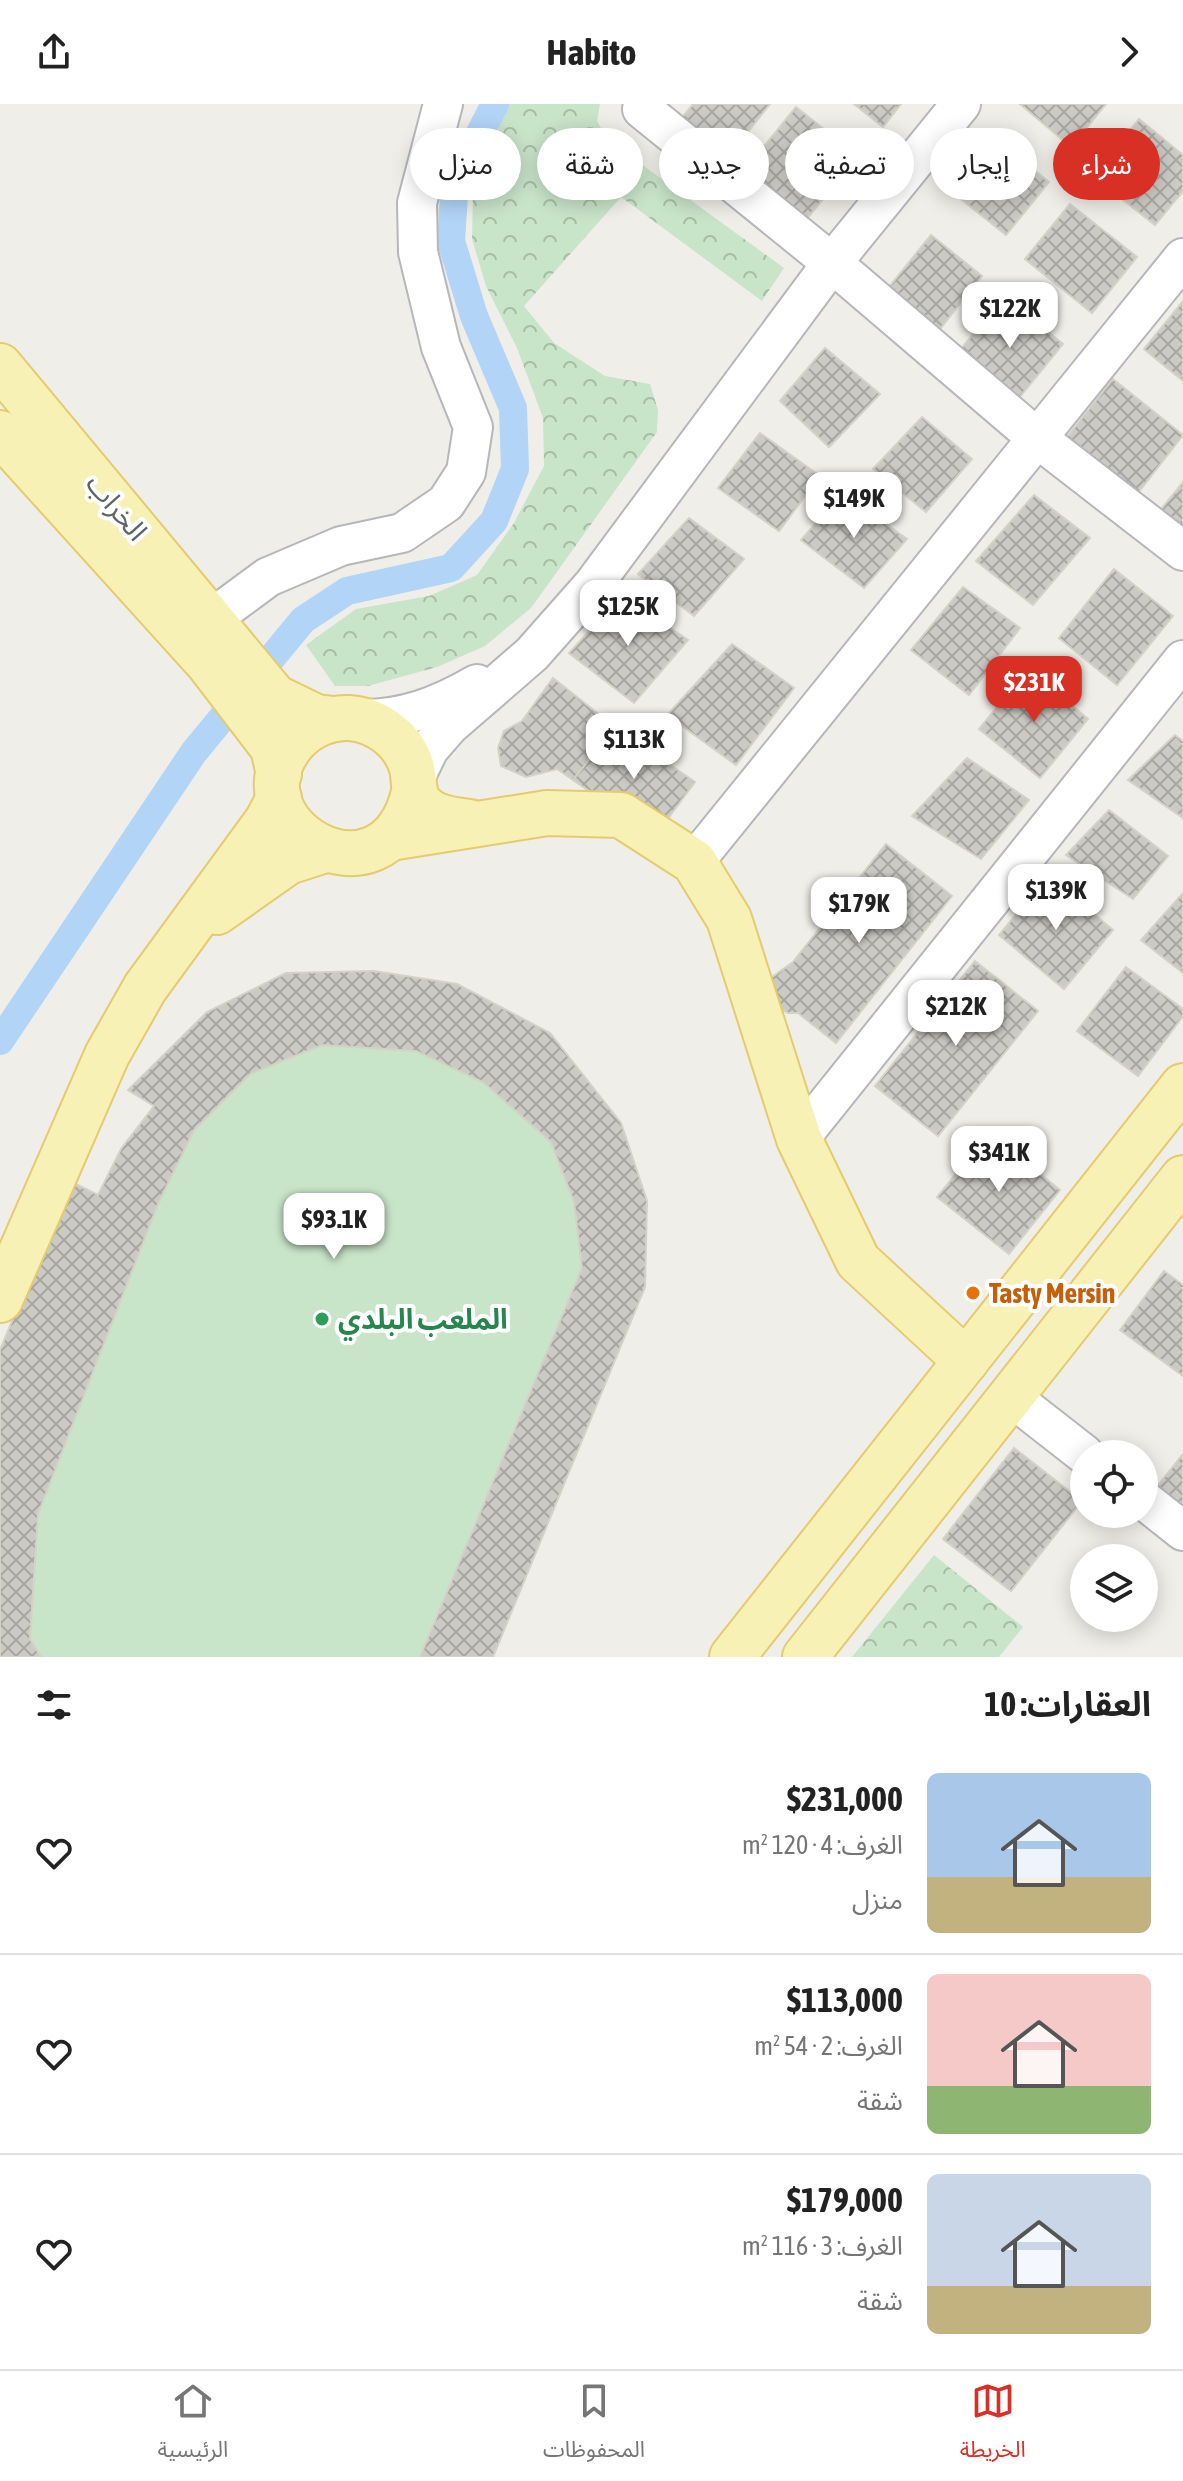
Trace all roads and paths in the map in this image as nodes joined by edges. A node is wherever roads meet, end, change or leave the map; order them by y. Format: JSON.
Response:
{"nodes":[{"id":1,"x":443,"y":104,"type":"edge"},
{"id":2,"x":647,"y":104,"type":"edge"},
{"id":3,"x":961,"y":104,"type":"edge"},
{"id":4,"x":1183,"y":258,"type":"edge"},
{"id":5,"x":832,"y":263,"type":"junction"},
{"id":6,"x":0,"y":366,"type":"edge"},
{"id":7,"x":0,"y":433,"type":"edge"},
{"id":8,"x":1037,"y":438,"type":"junction"},
{"id":9,"x":1183,"y":551,"type":"edge"},
{"id":10,"x":218,"y":643,"type":"junction"},
{"id":11,"x":532,"y":654,"type":"junction"},
{"id":12,"x":1183,"y":660,"type":"edge"},
{"id":13,"x":263,"y":708,"type":"junction"},
{"id":14,"x":347,"y":719,"type":"junction"},
{"id":15,"x":279,"y":786,"type":"junction"},
{"id":16,"x":414,"y":786,"type":"junction"},
{"id":17,"x":477,"y":822,"type":"junction"},
{"id":18,"x":390,"y":838,"type":"junction"},
{"id":19,"x":325,"y":850,"type":"junction"},
{"id":20,"x":694,"y":862,"type":"junction"},
{"id":21,"x":175,"y":948,"type":"junction"},
{"id":22,"x":1183,"y":1086,"type":"edge"},
{"id":23,"x":799,"y":1139,"type":"junction"},
{"id":24,"x":1183,"y":1178,"type":"edge"},
{"id":25,"x":0,"y":1300,"type":"edge"},
{"id":26,"x":966,"y":1361,"type":"junction"},
{"id":27,"x":1011,"y":1397,"type":"junction"},
{"id":28,"x":1070,"y":1443,"type":"edge"},
{"id":29,"x":1158,"y":1511,"type":"edge"},
{"id":30,"x":1183,"y":1531,"type":"edge"},
{"id":31,"x":732,"y":1657,"type":"edge"},
{"id":32,"x":805,"y":1657,"type":"edge"}],
"edges":[{"from":1,"to":10,"type":"street"},
{"from":2,"to":5,"type":"street"},
{"from":3,"to":5,"type":"street"},
{"from":4,"to":8,"type":"street"},
{"from":5,"to":8,"type":"street"},
{"from":5,"to":11,"type":"street"},
{"from":6,"to":10,"type":"main road","name":"الخراب"},
{"from":7,"to":10,"type":"main road"},
{"from":8,"to":9,"type":"street"},
{"from":8,"to":20,"type":"street"},
{"from":10,"to":13,"type":"main road"},
{"from":11,"to":14,"type":"street"},
{"from":11,"to":16,"type":"street"},
{"from":12,"to":23,"type":"street"},
{"from":13,"to":14,"type":"main road"},
{"from":13,"to":15,"type":"main road"},
{"from":14,"to":15,"type":"main road"},
{"from":14,"to":16,"type":"main road"},
{"from":15,"to":19,"type":"main road"},
{"from":15,"to":21,"type":"main road"},
{"from":16,"to":17,"type":"main road"},
{"from":16,"to":18,"type":"main road"},
{"from":17,"to":18,"type":"main road"},
{"from":17,"to":20,"type":"main road"},
{"from":18,"to":19,"type":"main road"},
{"from":19,"to":21,"type":"main road"},
{"from":20,"to":23,"type":"main road"},
{"from":21,"to":25,"type":"main road"},
{"from":22,"to":26,"type":"main road"},
{"from":23,"to":26,"type":"main road"},
{"from":24,"to":27,"type":"main road"},
{"from":26,"to":31,"type":"main road"},
{"from":27,"to":28,"type":"street"},
{"from":27,"to":32,"type":"main road"},
{"from":29,"to":30,"type":"street"}]}
